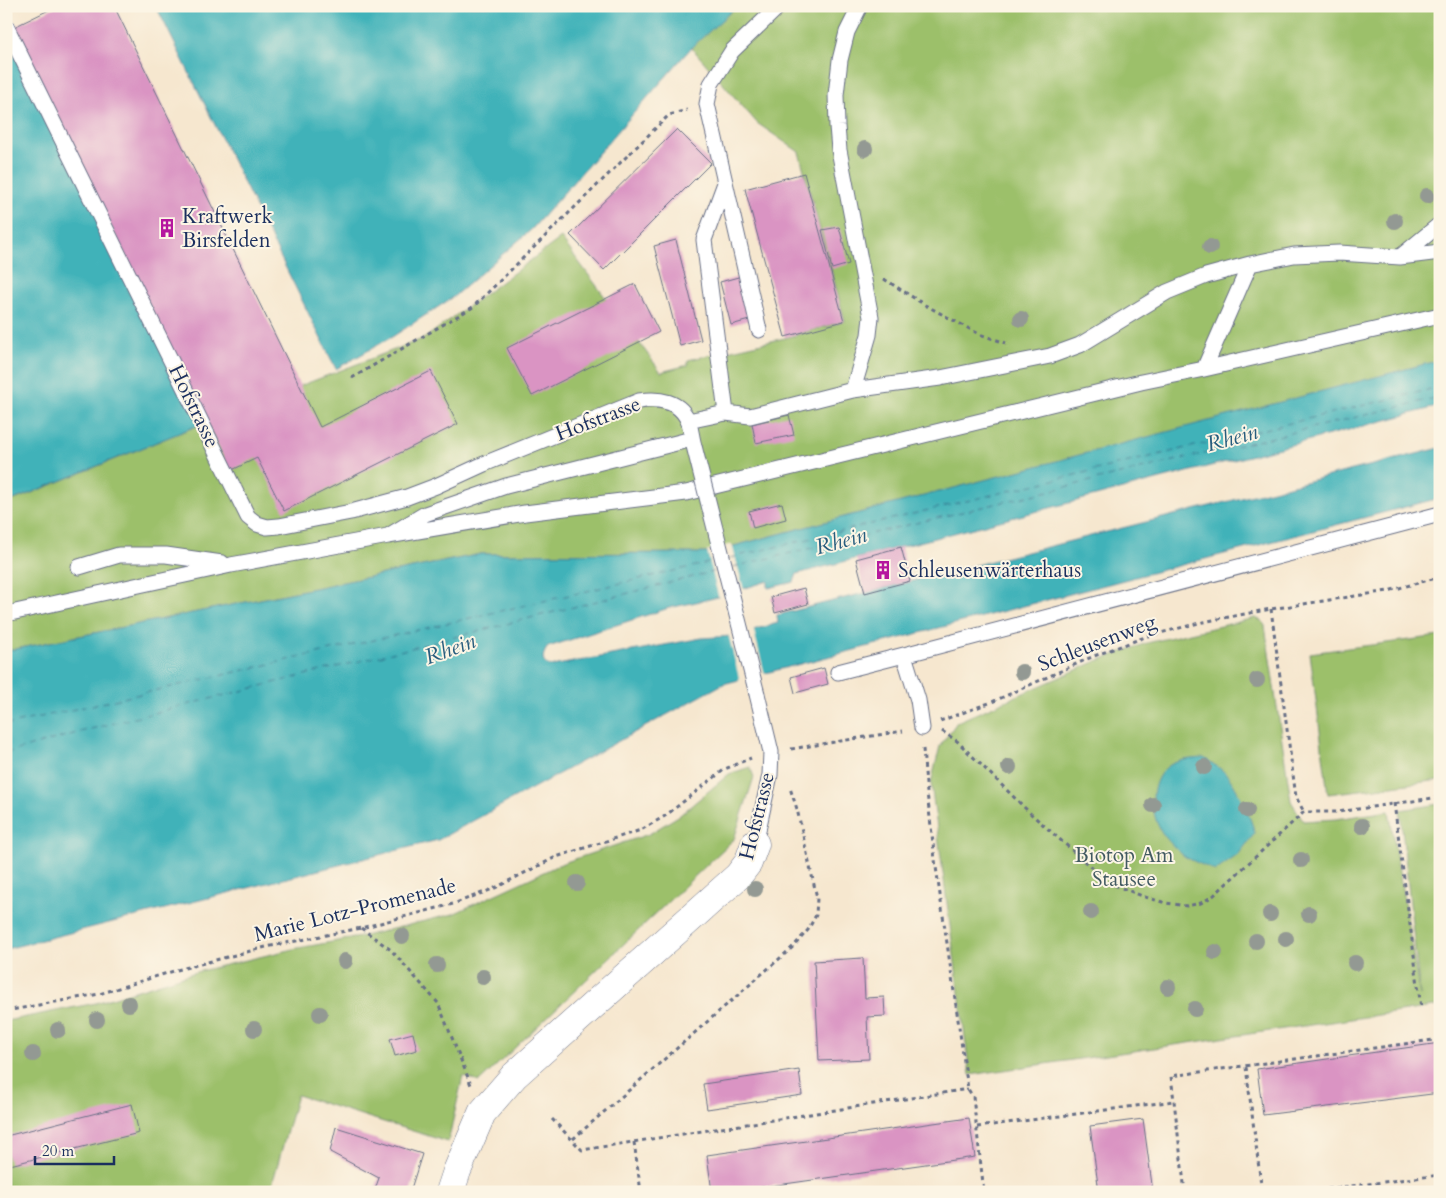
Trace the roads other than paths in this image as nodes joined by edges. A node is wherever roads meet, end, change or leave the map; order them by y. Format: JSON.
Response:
{"nodes":[{"id":1,"x":779,"y":6,"type":"edge"},
{"id":2,"x":860,"y":6,"type":"edge"},
{"id":3,"x":6,"y":26,"type":"edge"},
{"id":4,"x":725,"y":183,"type":"junction"},
{"id":5,"x":1440,"y":224,"type":"edge"},
{"id":6,"x":1440,"y":252,"type":"edge"},
{"id":7,"x":1400,"y":257,"type":"junction"},
{"id":8,"x":1250,"y":264,"type":"junction"},
{"id":9,"x":1440,"y":315,"type":"edge"},
{"id":10,"x":759,"y":330,"type":"dead end"},
{"id":11,"x":1204,"y":369,"type":"junction"},
{"id":12,"x":853,"y":390,"type":"junction"},
{"id":13,"x":726,"y":413,"type":"junction"},
{"id":14,"x":688,"y":421,"type":"junction"},
{"id":15,"x":693,"y":443,"type":"junction"},
{"id":16,"x":1440,"y":514,"type":"edge"},
{"id":17,"x":388,"y":536,"type":"junction"},
{"id":18,"x":231,"y":565,"type":"junction"},
{"id":19,"x":79,"y":567,"type":"dead end"},
{"id":20,"x":6,"y":614,"type":"edge"},
{"id":21,"x":904,"y":655,"type":"junction"},
{"id":22,"x":838,"y":672,"type":"dead end"},
{"id":23,"x":928,"y":726,"type":"road end"},
{"id":24,"x":755,"y":844,"type":"joint"},
{"id":25,"x":450,"y":1192,"type":"edge"}],
"edges":[{"from":1,"to":4,"type":"lane"},
{"from":2,"to":12,"type":"lane"},
{"from":3,"to":14,"type":"lane","name":"Hofstrasse"},
{"from":4,"to":10,"type":"lane"},
{"from":4,"to":13,"type":"lane"},
{"from":5,"to":7,"type":"lane"},
{"from":6,"to":7,"type":"lane"},
{"from":7,"to":8,"type":"lane"},
{"from":8,"to":11,"type":"lane"},
{"from":8,"to":12,"type":"lane"},
{"from":9,"to":11,"type":"lane"},
{"from":11,"to":17,"type":"lane"},
{"from":12,"to":13,"type":"lane"},
{"from":13,"to":14,"type":"lane"},
{"from":14,"to":15,"type":"lane","name":"Hofstrasse"},
{"from":15,"to":17,"type":"lane"},
{"from":15,"to":24,"type":"lane","name":"Hofstrasse","bridge":true},
{"from":16,"to":21,"type":"lane"},
{"from":17,"to":18,"type":"lane"},
{"from":18,"to":19,"type":"lane"},
{"from":18,"to":20,"type":"lane"},
{"from":21,"to":22,"type":"lane"},
{"from":21,"to":23,"type":"lane"},
{"from":24,"to":25,"type":"street","name":"Hofstrasse"}]}
